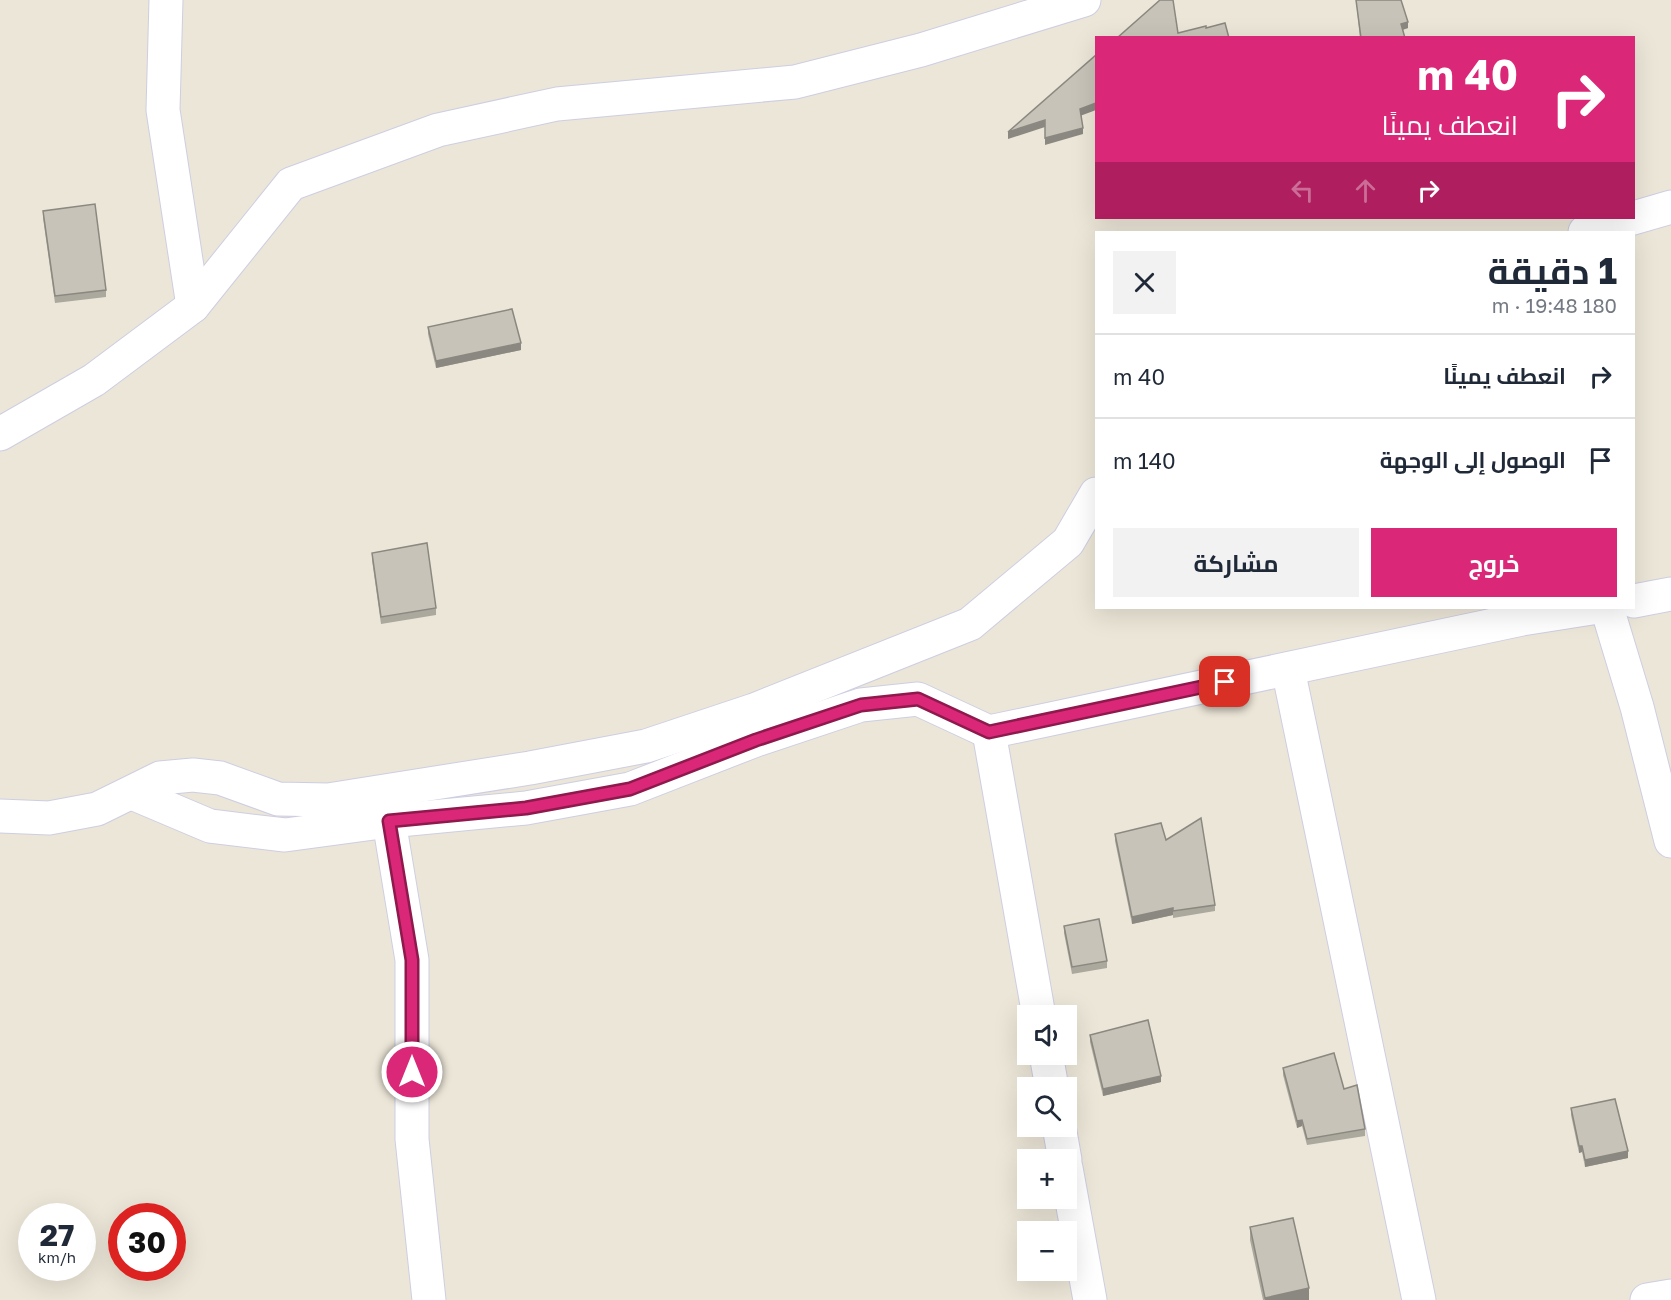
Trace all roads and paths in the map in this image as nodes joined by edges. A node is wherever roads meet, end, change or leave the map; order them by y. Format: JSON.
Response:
{"nodes":[{"id":1,"x":166,"y":0,"type":"edge"},
{"id":2,"x":1084,"y":0,"type":"edge"},
{"id":3,"x":1671,"y":207,"type":"edge"},
{"id":4,"x":1635,"y":217,"type":"edge"},
{"id":5,"x":1630,"y":219,"type":"edge"},
{"id":6,"x":1588,"y":231,"type":"edge"},
{"id":7,"x":193,"y":306,"type":"junction"},
{"id":8,"x":0,"y":434,"type":"edge"},
{"id":9,"x":1095,"y":496,"type":"edge"},
{"id":10,"x":1671,"y":594,"type":"edge"},
{"id":11,"x":1635,"y":601,"type":"edge"},
{"id":12,"x":1586,"y":609,"type":"edge"},
{"id":13,"x":1607,"y":609,"type":"edge"},
{"id":14,"x":1288,"y":669,"type":"junction"},
{"id":15,"x":989,"y":732,"type":"junction"},
{"id":16,"x":132,"y":793,"type":"junction"},
{"id":17,"x":0,"y":816,"type":"edge"},
{"id":18,"x":389,"y":821,"type":"junction"},
{"id":19,"x":1671,"y":841,"type":"edge"},
{"id":20,"x":1037,"y":1005,"type":"edge"},
{"id":21,"x":1073,"y":1209,"type":"edge"},
{"id":22,"x":1671,"y":1296,"type":"edge"},
{"id":23,"x":429,"y":1300,"type":"edge"},
{"id":24,"x":1090,"y":1300,"type":"edge"},
{"id":25,"x":1419,"y":1300,"type":"edge"},
{"id":26,"x":1647,"y":1300,"type":"edge"}],
"edges":[{"from":1,"to":7,"type":"street"},
{"from":2,"to":7,"type":"street"},
{"from":3,"to":4,"type":"street"},
{"from":5,"to":6,"type":"street"},
{"from":7,"to":8,"type":"street"},
{"from":9,"to":16,"type":"street"},
{"from":10,"to":11,"type":"street"},
{"from":12,"to":14,"type":"street"},
{"from":13,"to":19,"type":"street"},
{"from":14,"to":15,"type":"street"},
{"from":14,"to":25,"type":"street"},
{"from":15,"to":18,"type":"street"},
{"from":15,"to":20,"type":"street"},
{"from":16,"to":17,"type":"street"},
{"from":16,"to":18,"type":"street"},
{"from":18,"to":23,"type":"street"},
{"from":21,"to":24,"type":"street"},
{"from":22,"to":26,"type":"street"}]}
